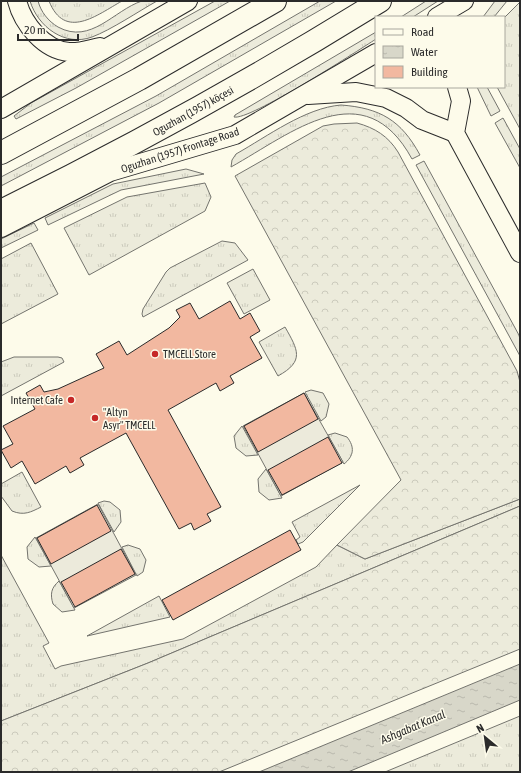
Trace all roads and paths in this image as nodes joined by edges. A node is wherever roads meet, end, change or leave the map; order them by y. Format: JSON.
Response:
{"nodes":[{"id":1,"x":17,"y":1,"type":"edge"},
{"id":2,"x":188,"y":1,"type":"edge"},
{"id":3,"x":275,"y":1,"type":"edge"},
{"id":4,"x":380,"y":1,"type":"edge"},
{"id":5,"x":464,"y":1,"type":"edge"},
{"id":6,"x":468,"y":1,"type":"edge"},
{"id":7,"x":439,"y":16,"type":"edge"},
{"id":8,"x":462,"y":16,"type":"edge"},
{"id":9,"x":120,"y":41,"type":"junction"},
{"id":10,"x":375,"y":54,"type":"edge"},
{"id":11,"x":457,"y":88,"type":"edge"},
{"id":12,"x":305,"y":95,"type":"junction"},
{"id":13,"x":1,"y":109,"type":"edge"},
{"id":14,"x":455,"y":133,"type":"junction"},
{"id":15,"x":1,"y":152,"type":"edge"},
{"id":16,"x":110,"y":172,"type":"junction"},
{"id":17,"x":69,"y":178,"type":"junction"},
{"id":18,"x":1,"y":211,"type":"edge"},
{"id":19,"x":1,"y":228,"type":"edge"},
{"id":20,"x":520,"y":253,"type":"edge"}],
"edges":[{"from":1,"to":9,"type":"street"},
{"from":2,"to":9,"type":"street"},
{"from":3,"to":15,"type":"main road"},
{"from":4,"to":17,"type":"main road","name":"Oguzhan (1957) köçesi"},
{"from":5,"to":7,"type":"street"},
{"from":6,"to":8,"type":"street"},
{"from":9,"to":13,"type":"street"},
{"from":10,"to":12,"type":"street","name":"Oguzhan (1957) Frontage Road"},
{"from":11,"to":14,"type":"street"},
{"from":12,"to":14,"type":"street"},
{"from":12,"to":16,"type":"street","name":"Oguzhan (1957) Frontage Road"},
{"from":14,"to":20,"type":"street"},
{"from":16,"to":17,"type":"street"},
{"from":16,"to":19,"type":"street","name":"Oguzhan (1957) Frontage Road"},
{"from":17,"to":18,"type":"main road","name":"Oguzhan (1957) köçesi"}]}
